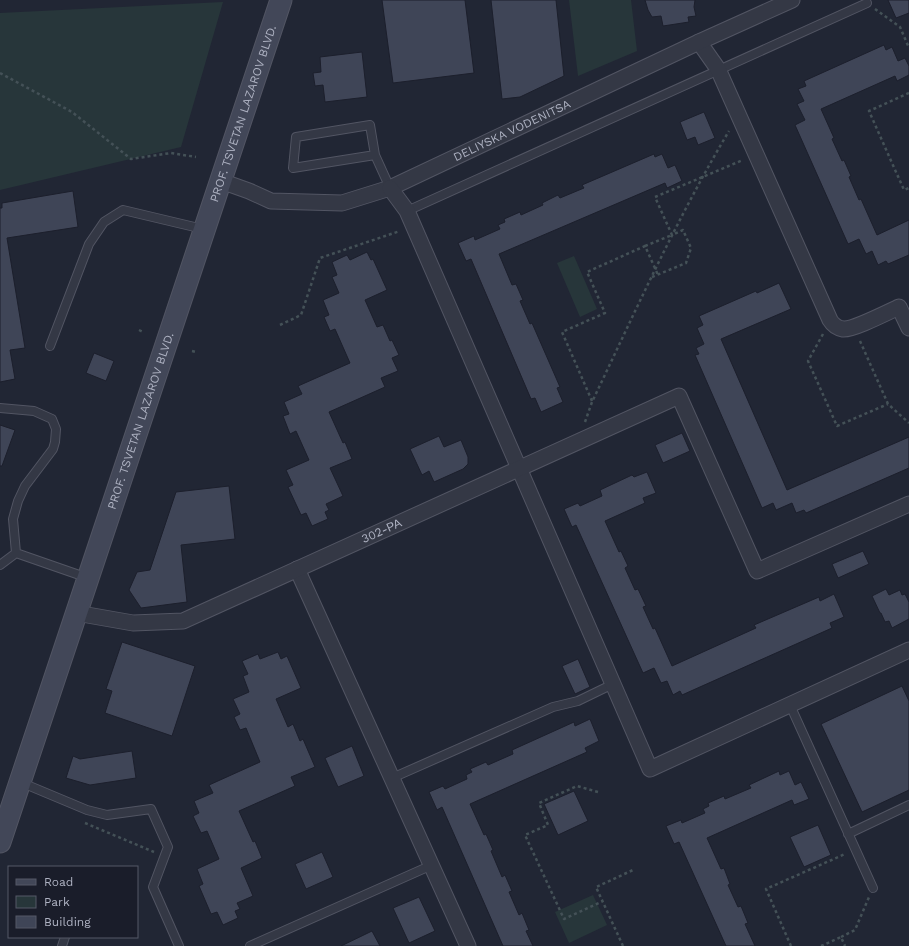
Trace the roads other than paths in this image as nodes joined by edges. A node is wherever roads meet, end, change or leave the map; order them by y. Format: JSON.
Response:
{"nodes":[{"id":1,"x":281,"y":0,"type":"edge"},
{"id":2,"x":792,"y":0,"type":"edge"},
{"id":3,"x":867,"y":3,"type":"road end"},
{"id":4,"x":699,"y":42,"type":"junction"},
{"id":5,"x":718,"y":69,"type":"junction"},
{"id":6,"x":375,"y":155,"type":"junction"},
{"id":7,"x":221,"y":181,"type":"junction"},
{"id":8,"x":390,"y":188,"type":"junction"},
{"id":9,"x":407,"y":211,"type":"junction"},
{"id":10,"x":204,"y":230,"type":"junction"},
{"id":11,"x":909,"y":328,"type":"edge"},
{"id":12,"x":50,"y":346,"type":"dead end"},
{"id":13,"x":0,"y":408,"type":"edge"},
{"id":14,"x":519,"y":469,"type":"junction"},
{"id":15,"x":909,"y":504,"type":"edge"},
{"id":16,"x":16,"y":553,"type":"junction"},
{"id":17,"x":0,"y":565,"type":"edge"},
{"id":18,"x":297,"y":569,"type":"junction"},
{"id":19,"x":88,"y":578,"type":"junction"},
{"id":20,"x":76,"y":613,"type":"junction"},
{"id":21,"x":909,"y":650,"type":"edge"},
{"id":22,"x":613,"y":684,"type":"junction"},
{"id":23,"x":790,"y":705,"type":"junction"},
{"id":24,"x":392,"y":778,"type":"junction"},
{"id":25,"x":20,"y":782,"type":"junction"},
{"id":26,"x":909,"y":805,"type":"edge"},
{"id":27,"x":848,"y":834,"type":"junction"},
{"id":28,"x":0,"y":842,"type":"edge"},
{"id":29,"x":432,"y":865,"type":"junction"},
{"id":30,"x":873,"y":888,"type":"road end"},
{"id":31,"x":179,"y":946,"type":"edge"},
{"id":32,"x":250,"y":946,"type":"edge"},
{"id":33,"x":468,"y":946,"type":"edge"}],
"edges":[{"from":1,"to":7,"type":"main road","name":"PROF. TSVETAN LAZAROV BLVD."},
{"from":2,"to":4,"type":"street","name":"DELIYSKA VODENITSA"},
{"from":3,"to":5,"type":"lane"},
{"from":4,"to":5,"type":"street"},
{"from":4,"to":8,"type":"street","name":"DELIYSKA VODENITSA"},
{"from":5,"to":9,"type":"lane"},
{"from":5,"to":11,"type":"street"},
{"from":6,"to":6,"type":"lane"},
{"from":6,"to":8,"type":"lane"},
{"from":7,"to":8,"type":"street","name":"DELIYSKA VODENITSA"},
{"from":7,"to":10,"type":"main road","name":"PROF. TSVETAN LAZAROV BLVD."},
{"from":8,"to":9,"type":"street"},
{"from":9,"to":14,"type":"street"},
{"from":10,"to":12,"type":"lane"},
{"from":10,"to":19,"type":"main road","name":"PROF. TSVETAN LAZAROV BLVD."},
{"from":13,"to":16,"type":"lane"},
{"from":14,"to":15,"type":"street","name":"302-РА"},
{"from":14,"to":18,"type":"street","name":"302-РА"},
{"from":14,"to":22,"type":"street"},
{"from":16,"to":17,"type":"lane"},
{"from":16,"to":19,"type":"lane"},
{"from":18,"to":20,"type":"street","name":"302-РА"},
{"from":18,"to":24,"type":"street"},
{"from":19,"to":20,"type":"main road","name":"PROF. TSVETAN LAZAROV BLVD."},
{"from":20,"to":25,"type":"main road","name":"PROF. TSVETAN LAZAROV BLVD."},
{"from":21,"to":23,"type":"street"},
{"from":22,"to":23,"type":"street"},
{"from":22,"to":24,"type":"lane"},
{"from":23,"to":27,"type":"lane"},
{"from":24,"to":29,"type":"street"},
{"from":25,"to":28,"type":"main road","name":"PROF. TSVETAN LAZAROV BLVD."},
{"from":25,"to":31,"type":"lane"},
{"from":26,"to":27,"type":"lane"},
{"from":27,"to":30,"type":"lane"},
{"from":29,"to":32,"type":"lane"},
{"from":29,"to":33,"type":"street"}]}
